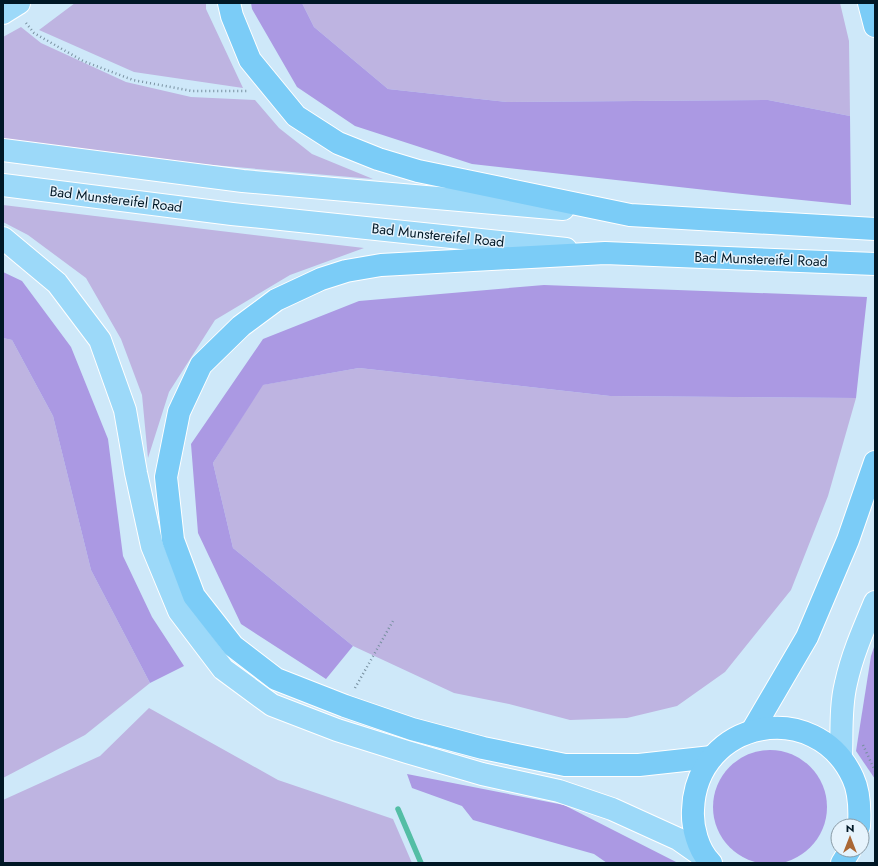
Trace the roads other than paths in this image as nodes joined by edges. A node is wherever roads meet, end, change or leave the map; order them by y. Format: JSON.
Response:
{"nodes":[{"id":1,"x":229,"y":3,"type":"edge"},
{"id":2,"x":869,"y":3,"type":"edge"},
{"id":3,"x":875,"y":26,"type":"edge"},
{"id":4,"x":3,"y":150,"type":"edge"},
{"id":5,"x":3,"y":185,"type":"edge"},
{"id":6,"x":630,"y":215,"type":"junction"},
{"id":7,"x":871,"y":229,"type":"edge"},
{"id":8,"x":3,"y":238,"type":"edge"},
{"id":9,"x":605,"y":253,"type":"junction"},
{"id":10,"x":871,"y":264,"type":"edge"},
{"id":11,"x":875,"y":462,"type":"edge"},
{"id":12,"x":875,"y":602,"type":"edge"},
{"id":13,"x":752,"y":731,"type":"junction"},
{"id":14,"x":712,"y":757,"type":"junction"},
{"id":15,"x":841,"y":757,"type":"junction"},
{"id":16,"x":860,"y":804,"type":"junction"},
{"id":17,"x":859,"y":818,"type":"edge"},
{"id":18,"x":875,"y":822,"type":"edge"},
{"id":19,"x":709,"y":861,"type":"edge"}],
"edges":[{"from":1,"to":6,"type":"highway"},
{"from":2,"to":3,"type":"highway"},
{"from":4,"to":6,"type":"main road"},
{"from":5,"to":9,"type":"main road","name":"Bad Munstereifel Road"},
{"from":6,"to":7,"type":"highway"},
{"from":8,"to":19,"type":"main road"},
{"from":9,"to":10,"type":"highway","name":"Bad Munstereifel Road"},
{"from":9,"to":14,"type":"highway"},
{"from":11,"to":13,"type":"highway"},
{"from":12,"to":15,"type":"main road"},
{"from":13,"to":14,"type":"highway"},
{"from":13,"to":15,"type":"highway"},
{"from":14,"to":19,"type":"highway"},
{"from":15,"to":16,"type":"highway"},
{"from":16,"to":17,"type":"highway"},
{"from":16,"to":18,"type":"highway"}]}
